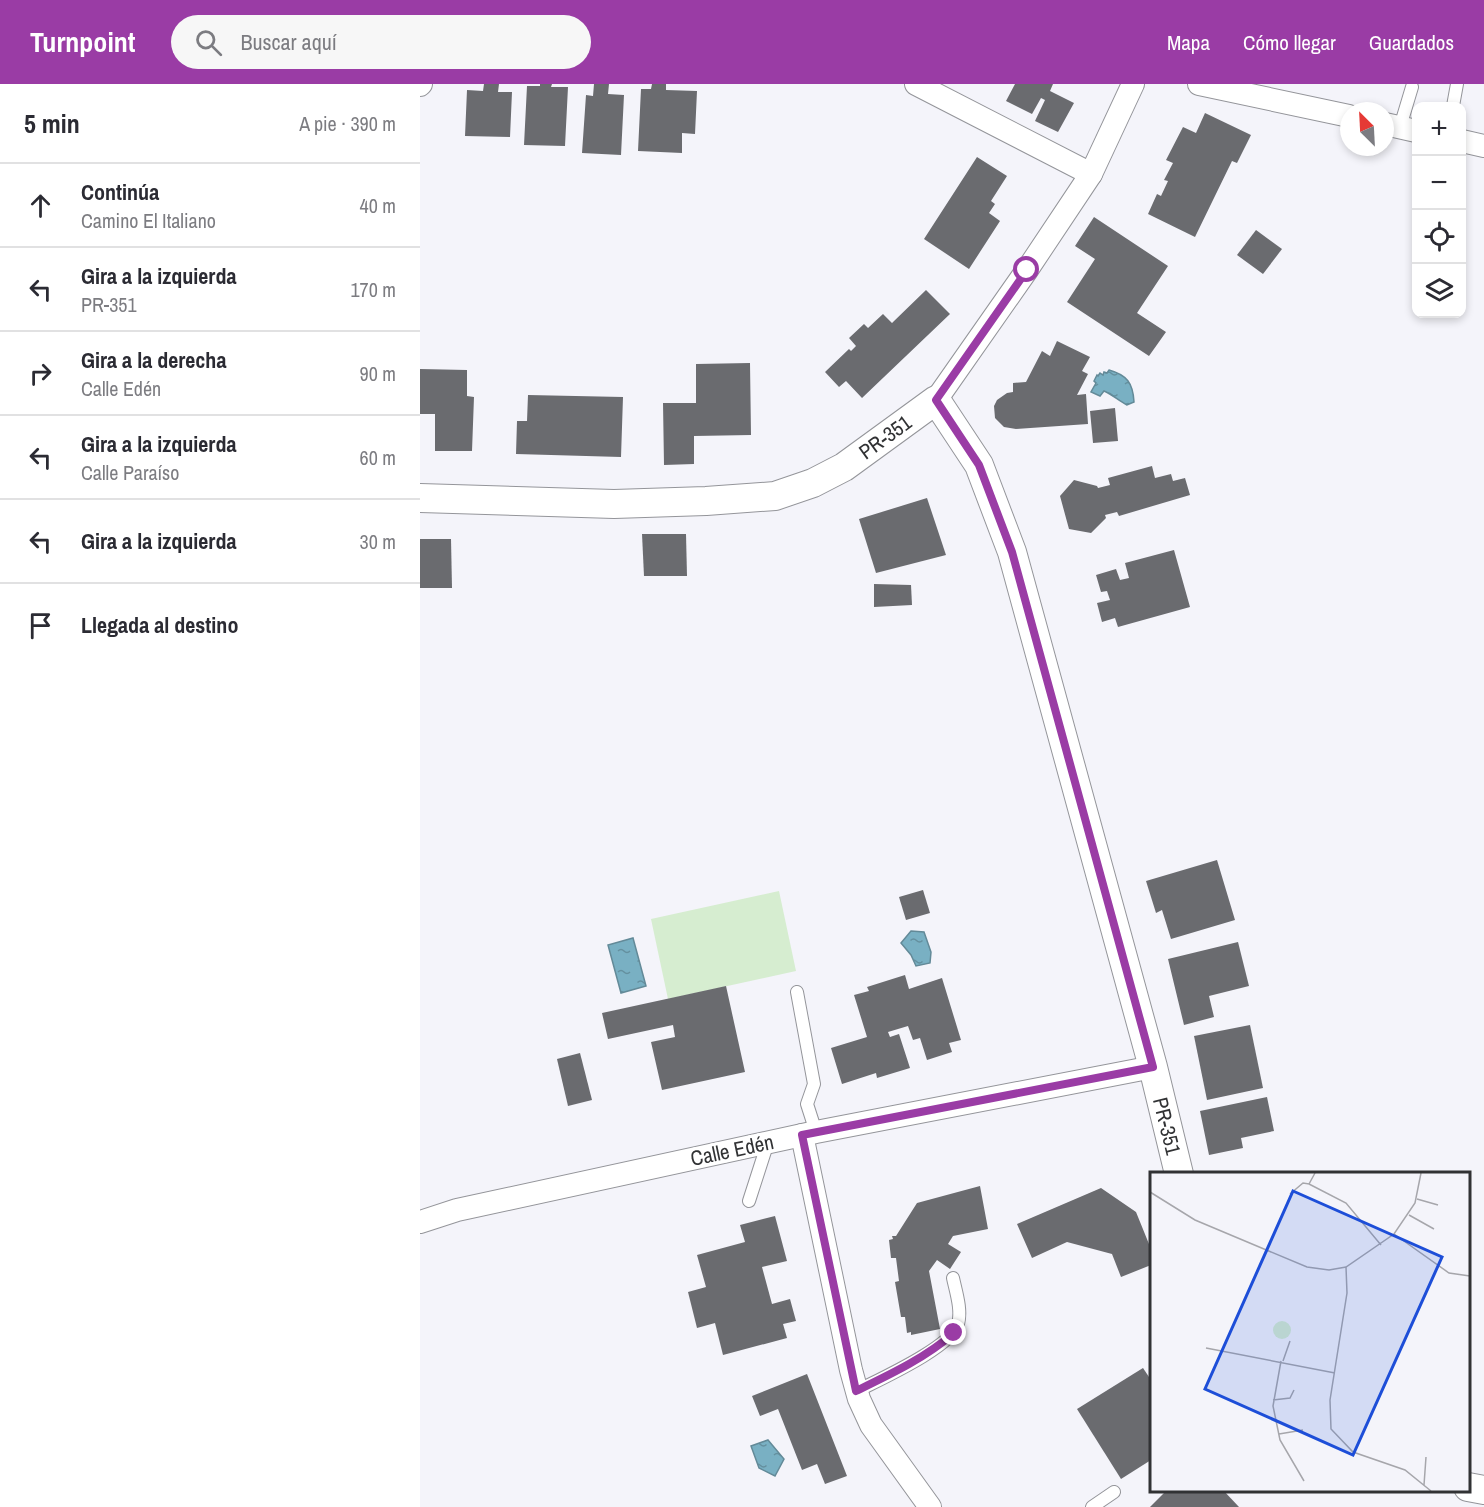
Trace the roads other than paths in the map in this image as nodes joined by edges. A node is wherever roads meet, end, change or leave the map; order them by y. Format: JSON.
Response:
{"nodes":[{"id":1,"x":916,"y":84,"type":"edge"},
{"id":2,"x":1133,"y":84,"type":"edge"},
{"id":3,"x":1198,"y":84,"type":"edge"},
{"id":4,"x":1457,"y":84,"type":"edge"},
{"id":5,"x":1412,"y":87,"type":"dead end"},
{"id":6,"x":1454,"y":102,"type":"edge"},
{"id":7,"x":1340,"y":114,"type":"edge"},
{"id":8,"x":1400,"y":127,"type":"edge"},
{"id":9,"x":1466,"y":142,"type":"edge"},
{"id":10,"x":1484,"y":146,"type":"edge"},
{"id":11,"x":1091,"y":174,"type":"junction"},
{"id":12,"x":936,"y":400,"type":"junction"},
{"id":13,"x":420,"y":498,"type":"edge"},
{"id":14,"x":797,"y":992,"type":"dead end"},
{"id":15,"x":1153,"y":1067,"type":"junction"},
{"id":16,"x":809,"y":1133,"type":"junction"},
{"id":17,"x":768,"y":1142,"type":"junction"},
{"id":18,"x":1179,"y":1172,"type":"edge"},
{"id":19,"x":749,"y":1201,"type":"dead end"},
{"id":20,"x":420,"y":1222,"type":"edge"},
{"id":21,"x":953,"y":1278,"type":"dead end"},
{"id":22,"x":856,"y":1391,"type":"junction"},
{"id":23,"x":1469,"y":1487,"type":"edge"},
{"id":24,"x":1484,"y":1490,"type":"edge"},
{"id":25,"x":1114,"y":1492,"type":"dead end"},
{"id":26,"x":930,"y":1507,"type":"edge"},
{"id":27,"x":1092,"y":1507,"type":"edge"}],
"edges":[{"from":1,"to":11,"type":"street"},
{"from":2,"to":11,"type":"street"},
{"from":3,"to":7,"type":"street"},
{"from":4,"to":6,"type":"lane"},
{"from":5,"to":8,"type":"lane"},
{"from":9,"to":10,"type":"street"},
{"from":11,"to":12,"type":"street"},
{"from":12,"to":13,"type":"street","name":"PR-351","number":"PR-351"},
{"from":12,"to":15,"type":"street","name":"PR-351","number":"PR-351"},
{"from":14,"to":16,"type":"lane"},
{"from":15,"to":16,"type":"street","name":"Calle Edén"},
{"from":15,"to":18,"type":"street","name":"PR-351","number":"PR-351"},
{"from":16,"to":17,"type":"street","name":"Calle Edén"},
{"from":16,"to":22,"type":"street"},
{"from":17,"to":19,"type":"lane"},
{"from":17,"to":20,"type":"street","name":"Calle Edén"},
{"from":21,"to":22,"type":"lane"},
{"from":22,"to":26,"type":"street"},
{"from":23,"to":24,"type":"street"},
{"from":25,"to":27,"type":"lane"}]}
